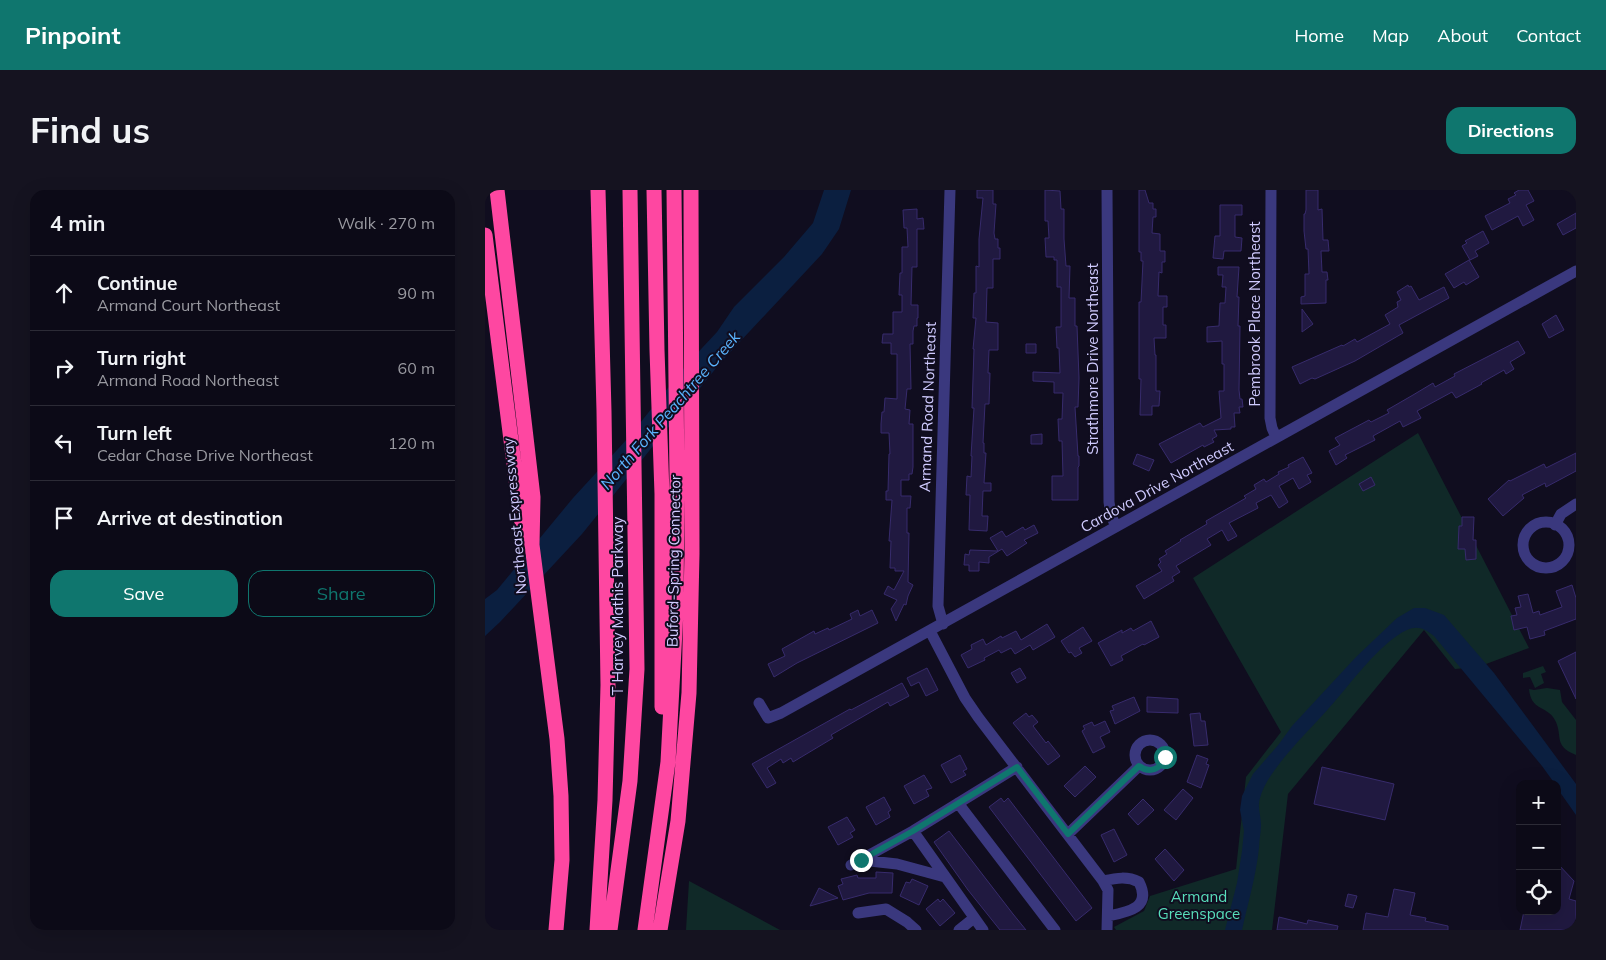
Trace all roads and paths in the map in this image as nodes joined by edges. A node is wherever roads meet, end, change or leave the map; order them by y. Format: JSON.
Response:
{"nodes":[{"id":1,"x":497,"y":190,"type":"edge"},
{"id":2,"x":598,"y":190,"type":"edge"},
{"id":3,"x":630,"y":190,"type":"edge"},
{"id":4,"x":654,"y":190,"type":"edge"},
{"id":5,"x":674,"y":190,"type":"edge"},
{"id":6,"x":691,"y":190,"type":"edge"},
{"id":7,"x":949,"y":190,"type":"edge"},
{"id":8,"x":1107,"y":190,"type":"edge"},
{"id":9,"x":1271,"y":190,"type":"edge"},
{"id":10,"x":485,"y":235,"type":"edge"},
{"id":11,"x":1576,"y":271,"type":"edge"},
{"id":12,"x":1276,"y":437,"type":"junction"},
{"id":13,"x":1576,"y":504,"type":"edge"},
{"id":14,"x":1555,"y":525,"type":"junction"},
{"id":15,"x":1116,"y":527,"type":"junction"},
{"id":16,"x":532,"y":545,"type":"junction"},
{"id":17,"x":943,"y":624,"type":"junction"},
{"id":18,"x":930,"y":631,"type":"junction"},
{"id":19,"x":759,"y":703,"type":"dead end"},
{"id":20,"x":1139,"y":766,"type":"dead end"},
{"id":21,"x":1017,"y":767,"type":"junction"},
{"id":22,"x":957,"y":803,"type":"junction"},
{"id":23,"x":913,"y":831,"type":"junction"},
{"id":24,"x":1068,"y":834,"type":"junction"},
{"id":25,"x":658,"y":839,"type":"junction"},
{"id":26,"x":945,"y":877,"type":"junction"},
{"id":27,"x":1105,"y":886,"type":"junction"},
{"id":28,"x":858,"y":913,"type":"dead end"},
{"id":29,"x":1108,"y":916,"type":"junction"},
{"id":30,"x":974,"y":918,"type":"junction"},
{"id":31,"x":556,"y":930,"type":"edge"},
{"id":32,"x":597,"y":930,"type":"edge"},
{"id":33,"x":610,"y":930,"type":"edge"},
{"id":34,"x":645,"y":930,"type":"edge"},
{"id":35,"x":660,"y":930,"type":"edge"},
{"id":36,"x":916,"y":930,"type":"edge"},
{"id":37,"x":959,"y":930,"type":"edge"},
{"id":38,"x":983,"y":930,"type":"edge"},
{"id":39,"x":1055,"y":930,"type":"edge"},
{"id":40,"x":1107,"y":930,"type":"edge"}],
"edges":[{"from":1,"to":16,"type":"highway","name":"Northeast Expressway"},
{"from":2,"to":32,"type":"highway"},
{"from":3,"to":33,"type":"highway","name":"T Harvey Mathis Parkway"},
{"from":4,"to":25,"type":"highway"},
{"from":5,"to":25,"type":"highway","name":"Buford-Spring Connector"},
{"from":6,"to":35,"type":"highway","name":"Buford-Spring Connector"},
{"from":7,"to":17,"type":"street","name":"Armand Road Northeast"},
{"from":8,"to":15,"type":"street","name":"Strathmore Drive Northeast"},
{"from":9,"to":12,"type":"street","name":"Pembrook Place Northeast"},
{"from":10,"to":16,"type":"highway"},
{"from":11,"to":12,"type":"street","name":"Cardova Drive Northeast"},
{"from":12,"to":15,"type":"street","name":"Cardova Drive Northeast"},
{"from":13,"to":14,"type":"street"},
{"from":14,"to":14,"type":"street"},
{"from":15,"to":17,"type":"street","name":"Cardova Drive Northeast"},
{"from":16,"to":31,"type":"highway","name":"Northeast Expressway"},
{"from":17,"to":18,"type":"street","name":"Cardova Drive Northeast"},
{"from":18,"to":19,"type":"street","name":"Cardova Drive Northeast"},
{"from":18,"to":21,"type":"street"},
{"from":20,"to":24,"type":"street"},
{"from":21,"to":22,"type":"street"},
{"from":21,"to":24,"type":"street"},
{"from":22,"to":23,"type":"street"},
{"from":22,"to":39,"type":"street"},
{"from":23,"to":26,"type":"street"},
{"from":23,"to":26,"type":"street"},
{"from":24,"to":27,"type":"street"},
{"from":25,"to":34,"type":"highway","name":"Buford-Spring Connector"},
{"from":26,"to":30,"type":"street"},
{"from":27,"to":29,"type":"street"},
{"from":27,"to":29,"type":"street"},
{"from":28,"to":36,"type":"street"},
{"from":29,"to":40,"type":"street"},
{"from":30,"to":37,"type":"street"},
{"from":30,"to":38,"type":"street"}]}
